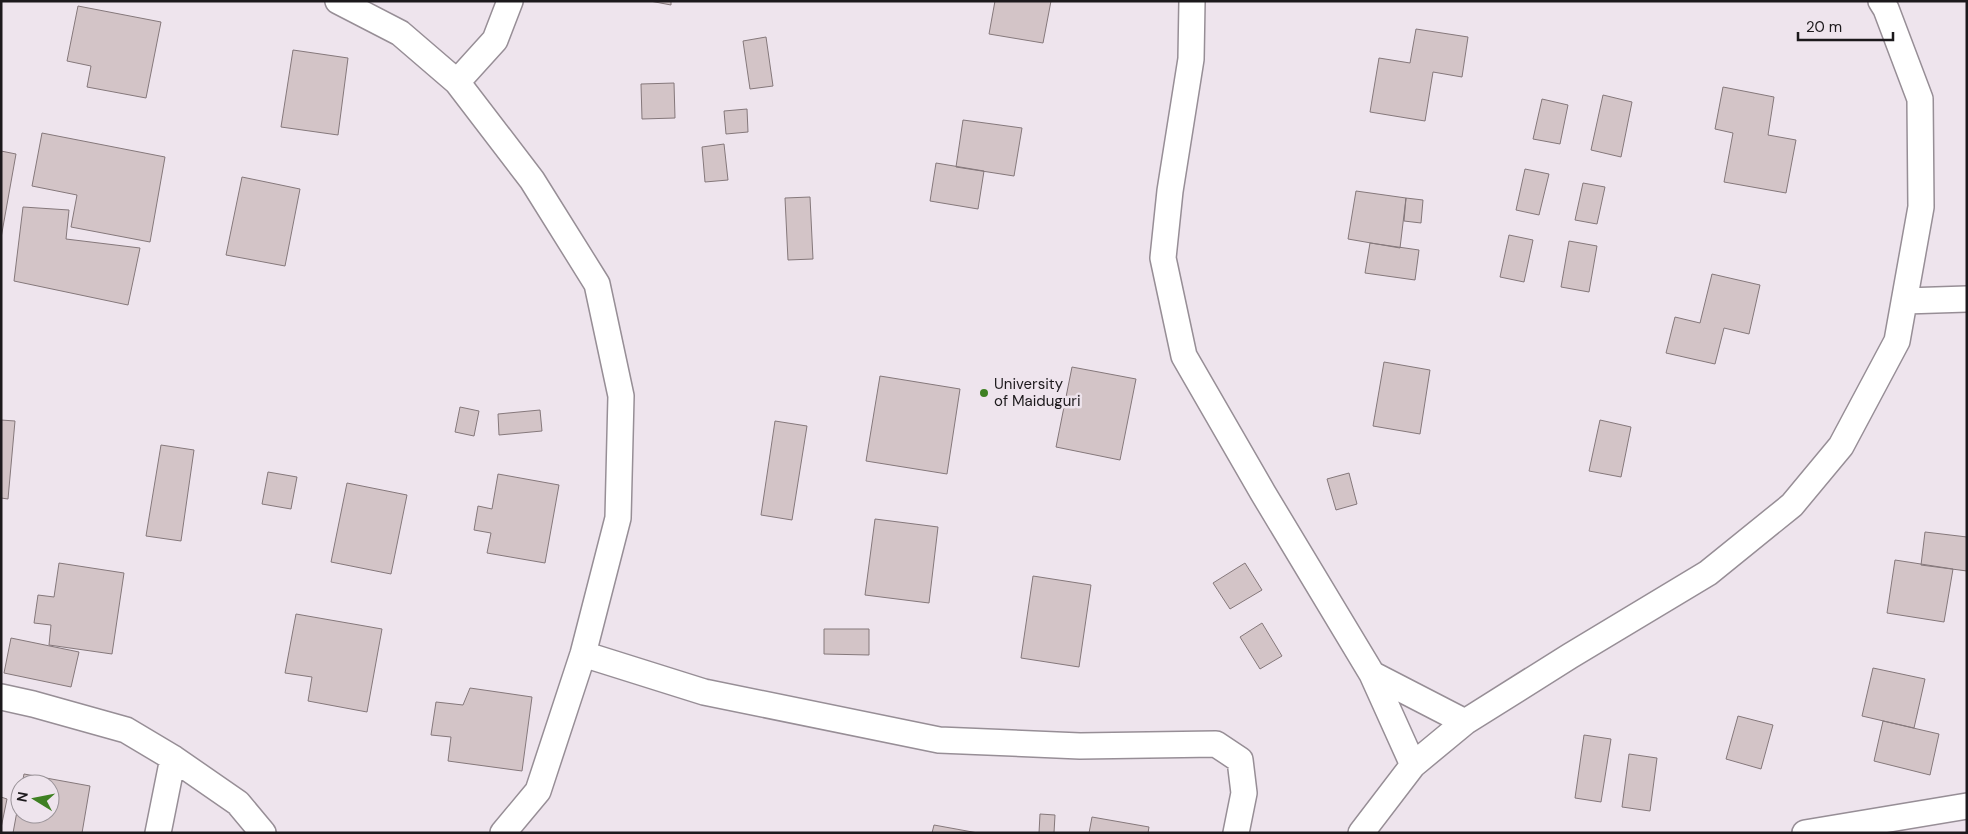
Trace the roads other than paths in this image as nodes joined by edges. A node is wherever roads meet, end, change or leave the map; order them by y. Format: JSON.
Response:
{"nodes":[{"id":1,"x":338,"y":1,"type":"edge"},
{"id":2,"x":510,"y":1,"type":"edge"},
{"id":3,"x":1192,"y":1,"type":"edge"},
{"id":4,"x":1881,"y":1,"type":"edge"},
{"id":5,"x":457,"y":82,"type":"junction"},
{"id":6,"x":1967,"y":299,"type":"edge"},
{"id":7,"x":1905,"y":301,"type":"junction"},
{"id":8,"x":583,"y":654,"type":"junction"},
{"id":9,"x":1372,"y":674,"type":"junction"},
{"id":10,"x":1,"y":697,"type":"edge"},
{"id":11,"x":1465,"y":722,"type":"junction"},
{"id":12,"x":173,"y":758,"type":"junction"},
{"id":13,"x":1412,"y":765,"type":"junction"},
{"id":14,"x":1967,"y":806,"type":"edge"},
{"id":15,"x":158,"y":833,"type":"edge"},
{"id":16,"x":263,"y":833,"type":"edge"},
{"id":17,"x":502,"y":833,"type":"edge"},
{"id":18,"x":1236,"y":833,"type":"edge"},
{"id":19,"x":1361,"y":833,"type":"edge"},
{"id":20,"x":1805,"y":833,"type":"edge"}],
"edges":[{"from":1,"to":5,"type":"street"},
{"from":2,"to":5,"type":"street"},
{"from":3,"to":9,"type":"street"},
{"from":4,"to":7,"type":"street"},
{"from":5,"to":8,"type":"street"},
{"from":6,"to":7,"type":"street"},
{"from":7,"to":11,"type":"street"},
{"from":8,"to":17,"type":"street"},
{"from":8,"to":18,"type":"street"},
{"from":9,"to":11,"type":"street"},
{"from":9,"to":13,"type":"street"},
{"from":10,"to":12,"type":"street"},
{"from":11,"to":13,"type":"street"},
{"from":12,"to":15,"type":"street"},
{"from":12,"to":16,"type":"street"},
{"from":13,"to":19,"type":"street"},
{"from":14,"to":20,"type":"street"}]}
